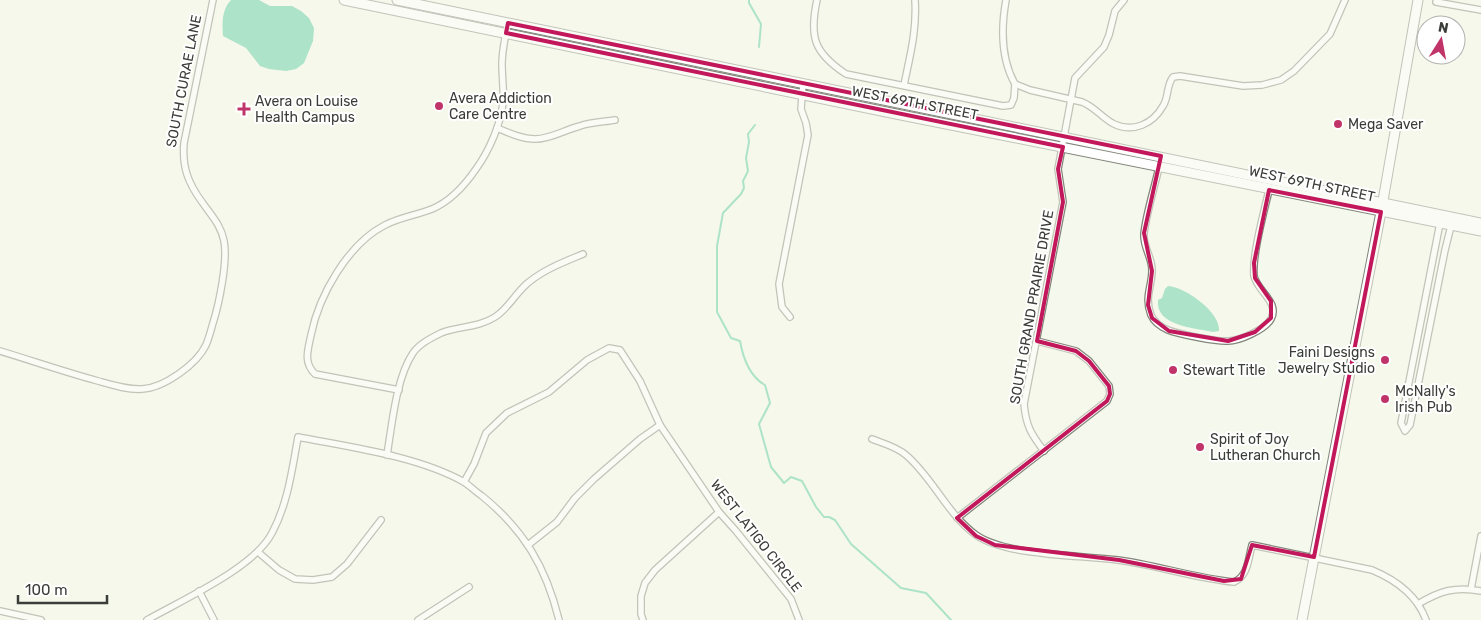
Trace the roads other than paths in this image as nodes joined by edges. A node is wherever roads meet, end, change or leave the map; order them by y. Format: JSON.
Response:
{"nodes":[{"id":1,"x":212,"y":0,"type":"edge"},
{"id":2,"x":344,"y":0,"type":"edge"},
{"id":3,"x":397,"y":0,"type":"edge"},
{"id":4,"x":817,"y":0,"type":"edge"},
{"id":5,"x":915,"y":0,"type":"edge"},
{"id":6,"x":1006,"y":0,"type":"edge"},
{"id":7,"x":1124,"y":0,"type":"edge"},
{"id":8,"x":1345,"y":0,"type":"edge"},
{"id":9,"x":1418,"y":0,"type":"edge"},
{"id":10,"x":1436,"y":2,"type":"dead end"},
{"id":11,"x":1481,"y":10,"type":"edge"},
{"id":12,"x":508,"y":23,"type":"junction"},
{"id":13,"x":506,"y":33,"type":"junction"},
{"id":14,"x":803,"y":84,"type":"junction"},
{"id":15,"x":1015,"y":84,"type":"junction"},
{"id":16,"x":904,"y":85,"type":"junction"},
{"id":17,"x":802,"y":94,"type":"junction"},
{"id":18,"x":1070,"y":99,"type":"junction"},
{"id":19,"x":898,"y":103,"type":"junction"},
{"id":20,"x":896,"y":114,"type":"junction"},
{"id":21,"x":615,"y":120,"type":"dead end"},
{"id":22,"x":497,"y":128,"type":"junction"},
{"id":23,"x":1065,"y":137,"type":"junction"},
{"id":24,"x":1063,"y":147,"type":"junction"},
{"id":25,"x":1161,"y":156,"type":"junction"},
{"id":26,"x":1159,"y":167,"type":"junction"},
{"id":27,"x":1269,"y":190,"type":"junction"},
{"id":28,"x":1382,"y":208,"type":"junction"},
{"id":29,"x":1440,"y":223,"type":"junction"},
{"id":30,"x":1481,"y":223,"type":"edge"},
{"id":31,"x":1451,"y":226,"type":"junction"},
{"id":32,"x":1481,"y":231,"type":"edge"},
{"id":33,"x":583,"y":254,"type":"dead end"},
{"id":34,"x":790,"y":317,"type":"dead end"},
{"id":35,"x":1037,"y":341,"type":"junction"},
{"id":36,"x":0,"y":351,"type":"edge"},
{"id":37,"x":399,"y":390,"type":"junction"},
{"id":38,"x":660,"y":425,"type":"junction"},
{"id":39,"x":872,"y":439,"type":"dead end"},
{"id":40,"x":1044,"y":451,"type":"junction"},
{"id":41,"x":387,"y":455,"type":"junction"},
{"id":42,"x":464,"y":482,"type":"junction"},
{"id":43,"x":719,"y":512,"type":"junction"},
{"id":44,"x":957,"y":518,"type":"junction"},
{"id":45,"x":381,"y":520,"type":"dead end"},
{"id":46,"x":1481,"y":536,"type":"edge"},
{"id":47,"x":528,"y":545,"type":"junction"},
{"id":48,"x":258,"y":552,"type":"junction"},
{"id":49,"x":1314,"y":557,"type":"junction"},
{"id":50,"x":469,"y":587,"type":"dead end"},
{"id":51,"x":1471,"y":589,"type":"junction"},
{"id":52,"x":199,"y":590,"type":"junction"},
{"id":53,"x":1481,"y":591,"type":"edge"},
{"id":54,"x":1418,"y":604,"type":"junction"},
{"id":55,"x":0,"y":611,"type":"edge"},
{"id":56,"x":41,"y":620,"type":"edge"},
{"id":57,"x":147,"y":620,"type":"edge"},
{"id":58,"x":214,"y":620,"type":"edge"},
{"id":59,"x":418,"y":620,"type":"edge"},
{"id":60,"x":559,"y":620,"type":"edge"},
{"id":61,"x":644,"y":620,"type":"edge"},
{"id":62,"x":799,"y":620,"type":"edge"},
{"id":63,"x":1302,"y":620,"type":"edge"},
{"id":64,"x":1426,"y":620,"type":"edge"}],
"edges":[{"from":1,"to":36,"type":"street","name":"SOUTH CURAE LANE"},
{"from":2,"to":13,"type":"main road","name":"WEST 69TH STREET"},
{"from":3,"to":12,"type":"main road","name":"WEST 69TH STREET"},
{"from":4,"to":16,"type":"street"},
{"from":5,"to":16,"type":"street"},
{"from":6,"to":15,"type":"street"},
{"from":7,"to":18,"type":"street","name":"SOUTH GRAND PRAIRIE DRIVE"},
{"from":8,"to":18,"type":"street"},
{"from":9,"to":28,"type":"main road"},
{"from":10,"to":11,"type":"street"},
{"from":12,"to":13,"type":"street"},
{"from":12,"to":14,"type":"main road","name":"WEST 69TH STREET"},
{"from":13,"to":17,"type":"main road","name":"WEST 69TH STREET"},
{"from":13,"to":22,"type":"street"},
{"from":14,"to":17,"type":"street"},
{"from":14,"to":19,"type":"main road","name":"WEST 69TH STREET"},
{"from":15,"to":16,"type":"street"},
{"from":15,"to":18,"type":"street"},
{"from":17,"to":20,"type":"main road","name":"WEST 69TH STREET"},
{"from":17,"to":34,"type":"street"},
{"from":18,"to":23,"type":"street","name":"SOUTH GRAND PRAIRIE DRIVE"},
{"from":19,"to":20,"type":"main road"},
{"from":19,"to":23,"type":"main road","name":"WEST 69TH STREET"},
{"from":20,"to":24,"type":"main road","name":"WEST 69TH STREET"},
{"from":21,"to":22,"type":"street"},
{"from":22,"to":37,"type":"street"},
{"from":23,"to":24,"type":"street","name":"SOUTH GRAND PRAIRIE DRIVE"},
{"from":23,"to":25,"type":"main road","name":"WEST 69TH STREET"},
{"from":24,"to":26,"type":"main road","name":"WEST 69TH STREET"},
{"from":24,"to":35,"type":"street","name":"SOUTH GRAND PRAIRIE DRIVE"},
{"from":25,"to":26,"type":"main road"},
{"from":25,"to":28,"type":"main road","name":"WEST 69TH STREET"},
{"from":26,"to":27,"type":"main road","name":"WEST 69TH STREET"},
{"from":26,"to":27,"type":"street"},
{"from":27,"to":28,"type":"main road","name":"WEST 69TH STREET"},
{"from":28,"to":29,"type":"main road","name":"WEST 69TH STREET"},
{"from":28,"to":30,"type":"main road","name":"WEST 69TH STREET"},
{"from":28,"to":49,"type":"main road"},
{"from":29,"to":31,"type":"main road","name":"WEST 69TH STREET"},
{"from":29,"to":31,"type":"street"},
{"from":31,"to":32,"type":"main road","name":"WEST 69TH STREET"},
{"from":33,"to":37,"type":"street"},
{"from":35,"to":40,"type":"street","name":"SOUTH GRAND PRAIRIE DRIVE"},
{"from":35,"to":40,"type":"street"},
{"from":37,"to":41,"type":"street"},
{"from":38,"to":42,"type":"street","name":"WEST LATIGO CIRCLE"},
{"from":38,"to":43,"type":"street","name":"WEST LATIGO CIRCLE"},
{"from":38,"to":47,"type":"street"},
{"from":39,"to":44,"type":"street"},
{"from":40,"to":44,"type":"street"},
{"from":41,"to":42,"type":"street"},
{"from":41,"to":48,"type":"street"},
{"from":42,"to":47,"type":"street"},
{"from":43,"to":61,"type":"street"},
{"from":43,"to":62,"type":"street","name":"WEST LATIGO CIRCLE"},
{"from":44,"to":49,"type":"street"},
{"from":45,"to":48,"type":"street"},
{"from":46,"to":51,"type":"street"},
{"from":47,"to":60,"type":"street"},
{"from":48,"to":52,"type":"street"},
{"from":49,"to":54,"type":"street"},
{"from":49,"to":63,"type":"main road"},
{"from":50,"to":59,"type":"street"},
{"from":51,"to":53,"type":"street"},
{"from":51,"to":54,"type":"street"},
{"from":52,"to":57,"type":"street"},
{"from":52,"to":58,"type":"street"},
{"from":54,"to":64,"type":"street"},
{"from":55,"to":56,"type":"street"}]}
